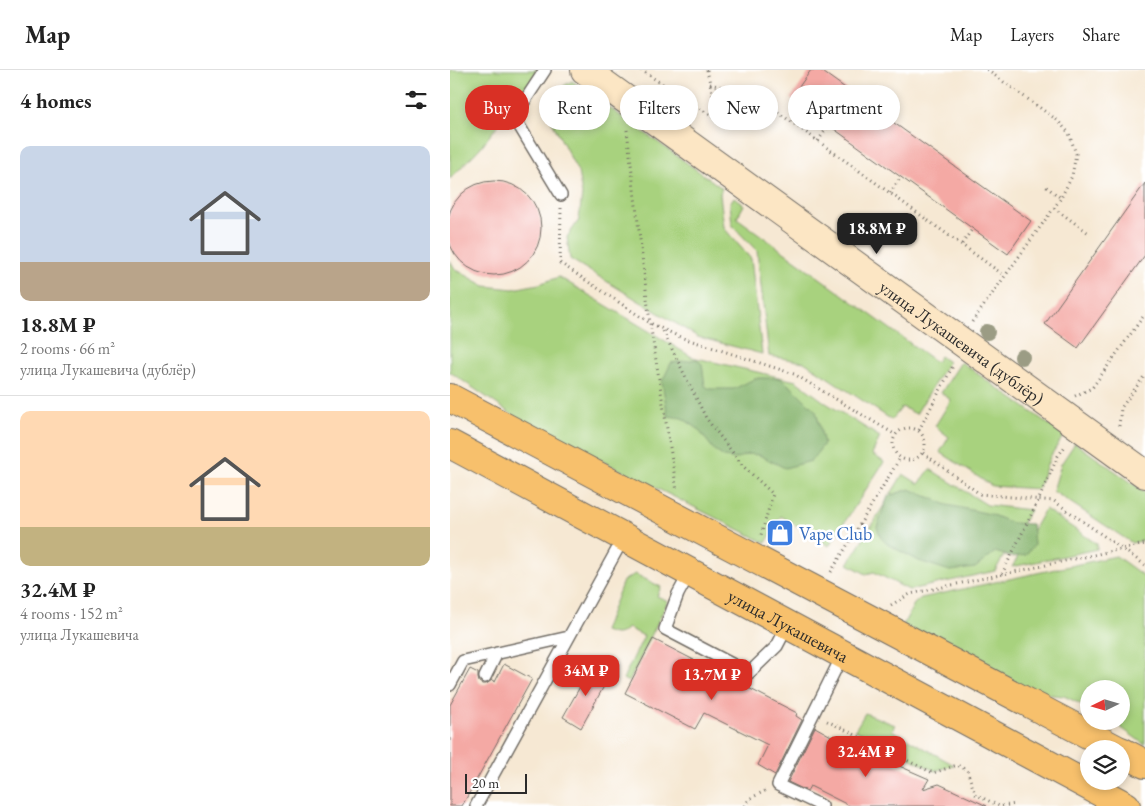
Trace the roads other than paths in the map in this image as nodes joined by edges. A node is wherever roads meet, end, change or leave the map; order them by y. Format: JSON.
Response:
{"nodes":[{"id":1,"x":545,"y":70,"type":"edge"},
{"id":2,"x":585,"y":70,"type":"edge"},
{"id":3,"x":561,"y":194,"type":"road end"},
{"id":4,"x":450,"y":398,"type":"edge"},
{"id":5,"x":450,"y":444,"type":"edge"},
{"id":6,"x":1145,"y":474,"type":"edge"},
{"id":7,"x":624,"y":537,"type":"junction"},
{"id":8,"x":690,"y":572,"type":"junction"},
{"id":9,"x":788,"y":625,"type":"junction"},
{"id":10,"x":569,"y":637,"type":"junction"},
{"id":11,"x":497,"y":654,"type":"junction"},
{"id":12,"x":843,"y":654,"type":"junction"},
{"id":13,"x":484,"y":676,"type":"dead end"},
{"id":14,"x":450,"y":685,"type":"edge"},
{"id":15,"x":1099,"y":740,"type":"edge"},
{"id":16,"x":1130,"y":756,"type":"edge"},
{"id":17,"x":1145,"y":764,"type":"edge"},
{"id":18,"x":476,"y":806,"type":"edge"},
{"id":19,"x":822,"y":806,"type":"edge"},
{"id":20,"x":1126,"y":806,"type":"edge"}],
"edges":[{"from":1,"to":3,"type":"lane"},
{"from":2,"to":6,"type":"main road","name":"улица Лукашевича (дублёр)"},
{"from":4,"to":15,"type":"main road"},
{"from":5,"to":7,"type":"main road","name":"улица Лукашевича"},
{"from":7,"to":8,"type":"main road","name":"улица Лукашевича"},
{"from":7,"to":10,"type":"lane"},
{"from":8,"to":9,"type":"main road","name":"улица Лукашевича"},
{"from":8,"to":9,"type":"lane"},
{"from":9,"to":12,"type":"main road","name":"улица Лукашевича"},
{"from":10,"to":11,"type":"lane"},
{"from":10,"to":18,"type":"lane"},
{"from":11,"to":13,"type":"lane"},
{"from":11,"to":14,"type":"lane"},
{"from":12,"to":19,"type":"lane"},
{"from":12,"to":20,"type":"main road","name":"улица Лукашевича"},
{"from":16,"to":17,"type":"main road"}]}
